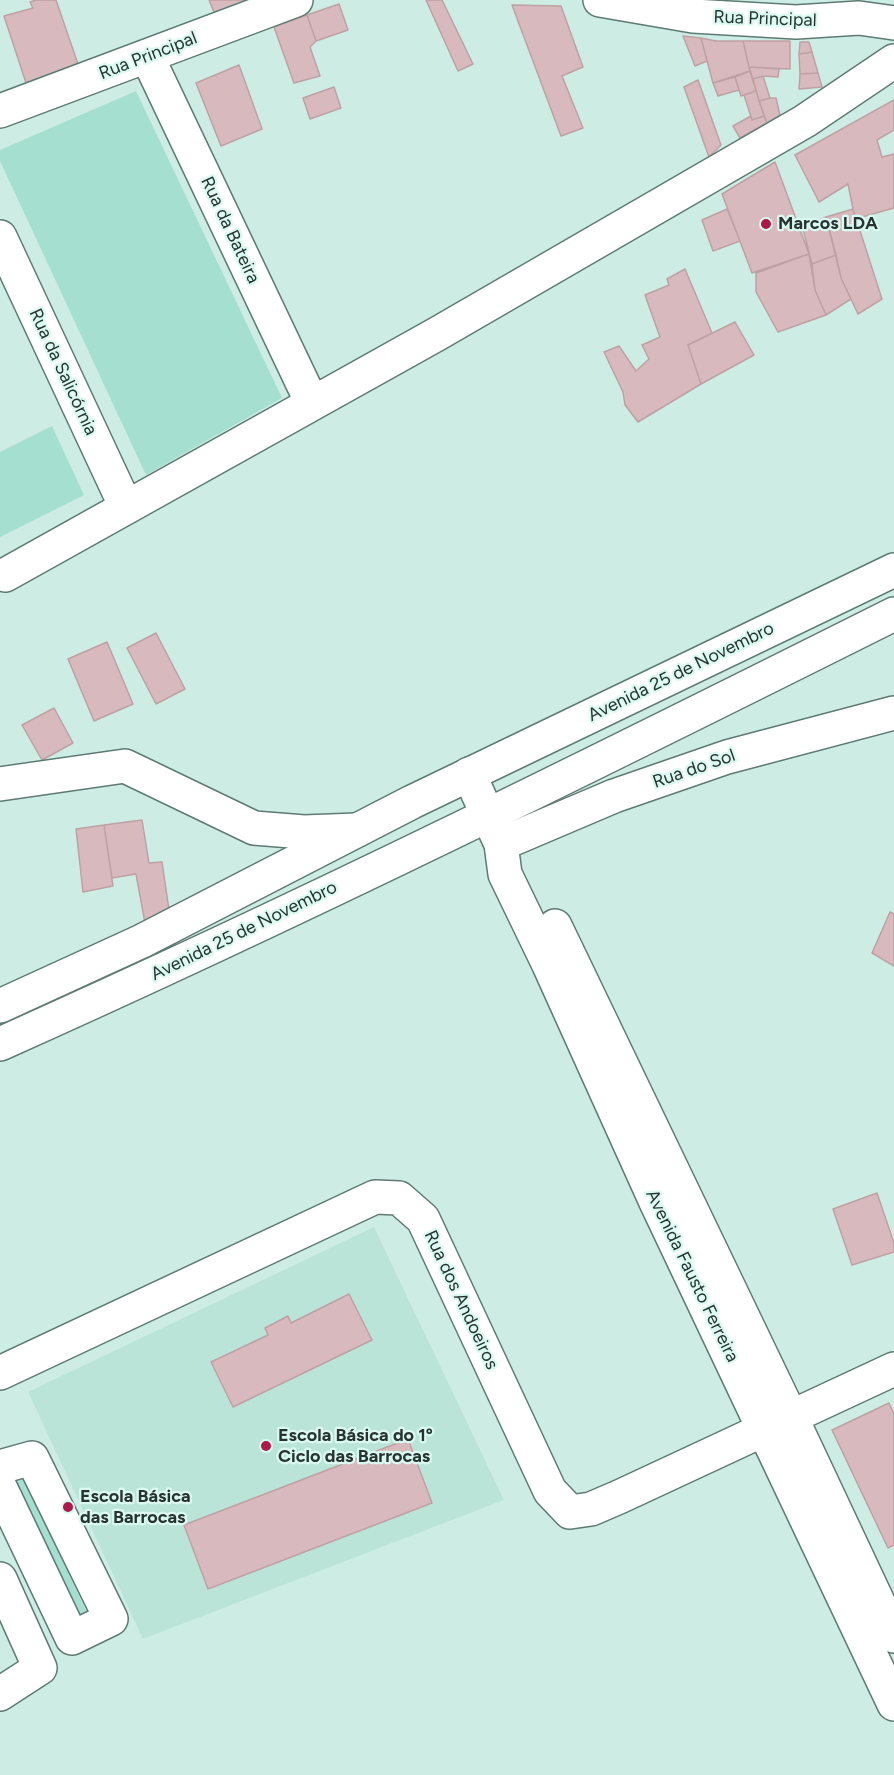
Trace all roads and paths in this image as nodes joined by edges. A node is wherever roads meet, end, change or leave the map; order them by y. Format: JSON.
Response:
{"nodes":[{"id":1,"x":296,"y":0,"type":"edge"},
{"id":2,"x":600,"y":0,"type":"edge"},
{"id":3,"x":894,"y":23,"type":"edge"},
{"id":4,"x":147,"y":56,"type":"junction"},
{"id":5,"x":894,"y":62,"type":"edge"},
{"id":6,"x":0,"y":111,"type":"edge"},
{"id":7,"x":0,"y":237,"type":"edge"},
{"id":8,"x":312,"y":404,"type":"junction"},
{"id":9,"x":126,"y":507,"type":"junction"},
{"id":10,"x":894,"y":570,"type":"edge"},
{"id":11,"x":5,"y":575,"type":"dead end"},
{"id":12,"x":894,"y":614,"type":"edge"},
{"id":13,"x":894,"y":713,"type":"edge"},
{"id":14,"x":469,"y":774,"type":"junction"},
{"id":15,"x":0,"y":784,"type":"edge"},
{"id":16,"x":487,"y":815,"type":"junction"},
{"id":17,"x":357,"y":830,"type":"junction"},
{"id":18,"x":501,"y":844,"type":"junction"},
{"id":19,"x":0,"y":1006,"type":"edge"},
{"id":20,"x":0,"y":1044,"type":"edge"},
{"id":21,"x":894,"y":1369,"type":"edge"},
{"id":22,"x":0,"y":1373,"type":"edge"},
{"id":23,"x":778,"y":1423,"type":"junction"},
{"id":24,"x":0,"y":1467,"type":"edge"},
{"id":25,"x":0,"y":1487,"type":"edge"},
{"id":26,"x":0,"y":1579,"type":"edge"},
{"id":27,"x":894,"y":1636,"type":"edge"},
{"id":28,"x":0,"y":1694,"type":"edge"},
{"id":29,"x":894,"y":1704,"type":"edge"}],
"edges":[{"from":1,"to":4,"type":"street","name":"Rua Principal"},
{"from":2,"to":3,"type":"street","name":"Rua Principal"},
{"from":4,"to":6,"type":"street","name":"Rua Principal"},
{"from":4,"to":8,"type":"street","name":"Rua da Bateira"},
{"from":5,"to":8,"type":"street"},
{"from":7,"to":9,"type":"street","name":"Rua da Salicórnia"},
{"from":8,"to":9,"type":"street"},
{"from":9,"to":11,"type":"street"},
{"from":10,"to":14,"type":"street","name":"Avenida 25 de Novembro"},
{"from":12,"to":16,"type":"street","name":"Avenida 25 de Novembro"},
{"from":13,"to":18,"type":"street","name":"Rua do Sol"},
{"from":14,"to":16,"type":"street"},
{"from":14,"to":17,"type":"street","name":"Avenida 25 de Novembro"},
{"from":15,"to":17,"type":"street"},
{"from":16,"to":18,"type":"street","name":"Avenida Fausto Ferreira"},
{"from":16,"to":20,"type":"street","name":"Avenida 25 de Novembro"},
{"from":17,"to":19,"type":"street","name":"Avenida 25 de Novembro"},
{"from":18,"to":23,"type":"street","name":"Avenida Fausto Ferreira"},
{"from":21,"to":23,"type":"street"},
{"from":22,"to":23,"type":"street","name":"Rua dos Andoeiros"},
{"from":23,"to":27,"type":"street","name":"Avenida Fausto Ferreira"},
{"from":23,"to":29,"type":"street","name":"Avenida Fausto Ferreira"},
{"from":24,"to":25,"type":"street"},
{"from":26,"to":28,"type":"street"}]}
